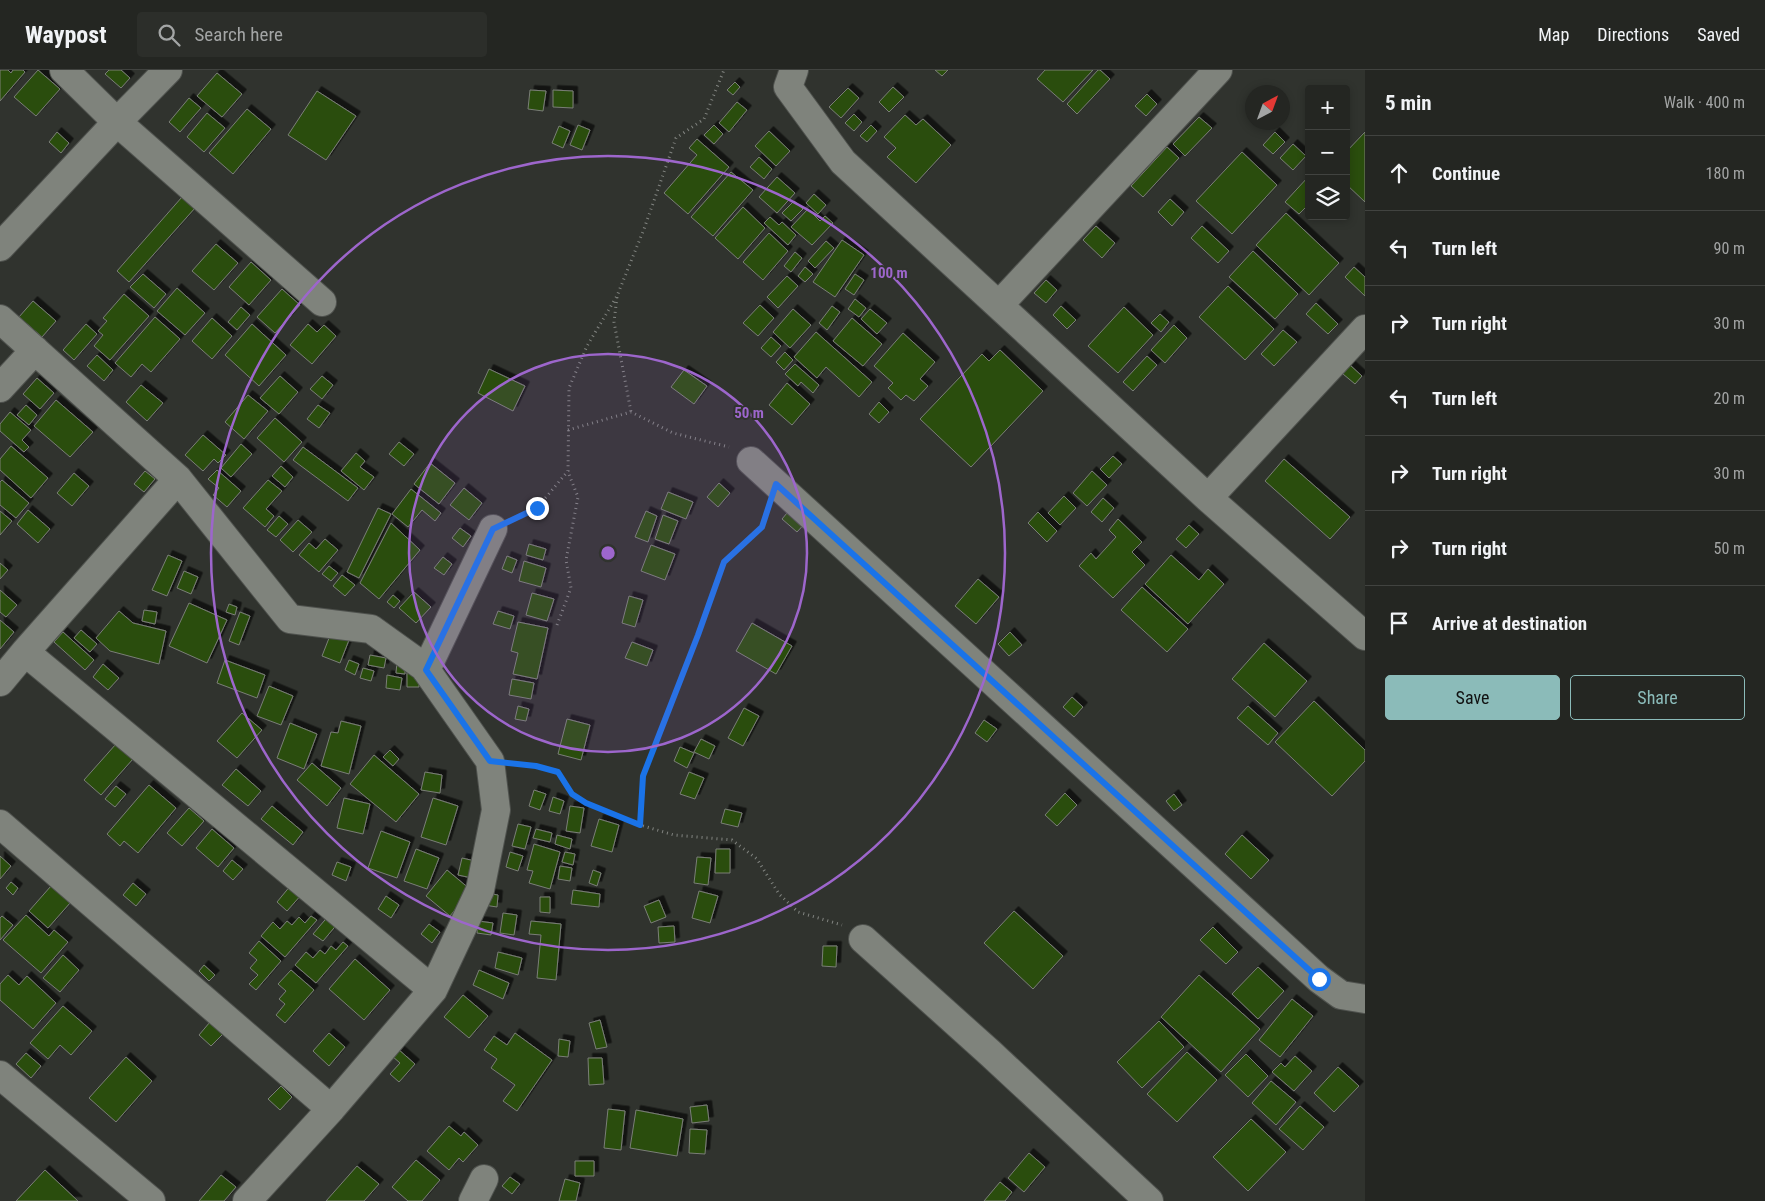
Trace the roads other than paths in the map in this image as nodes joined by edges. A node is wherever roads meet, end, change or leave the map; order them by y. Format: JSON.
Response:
{"nodes":[{"id":1,"x":64,"y":70,"type":"edge"},
{"id":2,"x":168,"y":70,"type":"edge"},
{"id":3,"x":1218,"y":70,"type":"edge"},
{"id":4,"x":784,"y":76,"type":"edge"},
{"id":5,"x":116,"y":122,"type":"junction"},
{"id":6,"x":0,"y":247,"type":"edge"},
{"id":7,"x":322,"y":302,"type":"dead end"},
{"id":8,"x":999,"y":305,"type":"junction"},
{"id":9,"x":0,"y":320,"type":"edge"},
{"id":10,"x":1365,"y":329,"type":"edge"},
{"id":11,"x":35,"y":350,"type":"junction"},
{"id":12,"x":0,"y":388,"type":"edge"},
{"id":13,"x":751,"y":460,"type":"road end"},
{"id":14,"x":178,"y":479,"type":"junction"},
{"id":15,"x":1208,"y":498,"type":"junction"},
{"id":16,"x":493,"y":529,"type":"road end"},
{"id":17,"x":1365,"y":636,"type":"edge"},
{"id":18,"x":25,"y":652,"type":"junction"},
{"id":19,"x":426,"y":670,"type":"junction"},
{"id":20,"x":0,"y":682,"type":"edge"},
{"id":21,"x":0,"y":824,"type":"edge"},
{"id":22,"x":864,"y":939,"type":"road end"},
{"id":23,"x":433,"y":990,"type":"junction"},
{"id":24,"x":1365,"y":999,"type":"edge"},
{"id":25,"x":0,"y":1076,"type":"edge"},
{"id":26,"x":331,"y":1109,"type":"junction"},
{"id":27,"x":151,"y":1201,"type":"edge"},
{"id":28,"x":247,"y":1201,"type":"edge"},
{"id":29,"x":1149,"y":1201,"type":"edge"}],
"edges":[{"from":1,"to":5,"type":"street"},
{"from":2,"to":5,"type":"street"},
{"from":3,"to":8,"type":"street"},
{"from":4,"to":8,"type":"street"},
{"from":5,"to":6,"type":"street"},
{"from":5,"to":7,"type":"street"},
{"from":8,"to":15,"type":"street"},
{"from":9,"to":11,"type":"street"},
{"from":10,"to":15,"type":"street"},
{"from":11,"to":12,"type":"street"},
{"from":11,"to":14,"type":"street"},
{"from":13,"to":24,"type":"street"},
{"from":14,"to":18,"type":"street"},
{"from":14,"to":19,"type":"street"},
{"from":15,"to":17,"type":"street"},
{"from":16,"to":19,"type":"street"},
{"from":18,"to":20,"type":"street"},
{"from":18,"to":23,"type":"street"},
{"from":19,"to":23,"type":"street"},
{"from":21,"to":26,"type":"street"},
{"from":22,"to":29,"type":"street"},
{"from":23,"to":26,"type":"street"},
{"from":25,"to":27,"type":"street"},
{"from":26,"to":28,"type":"street"}]}
